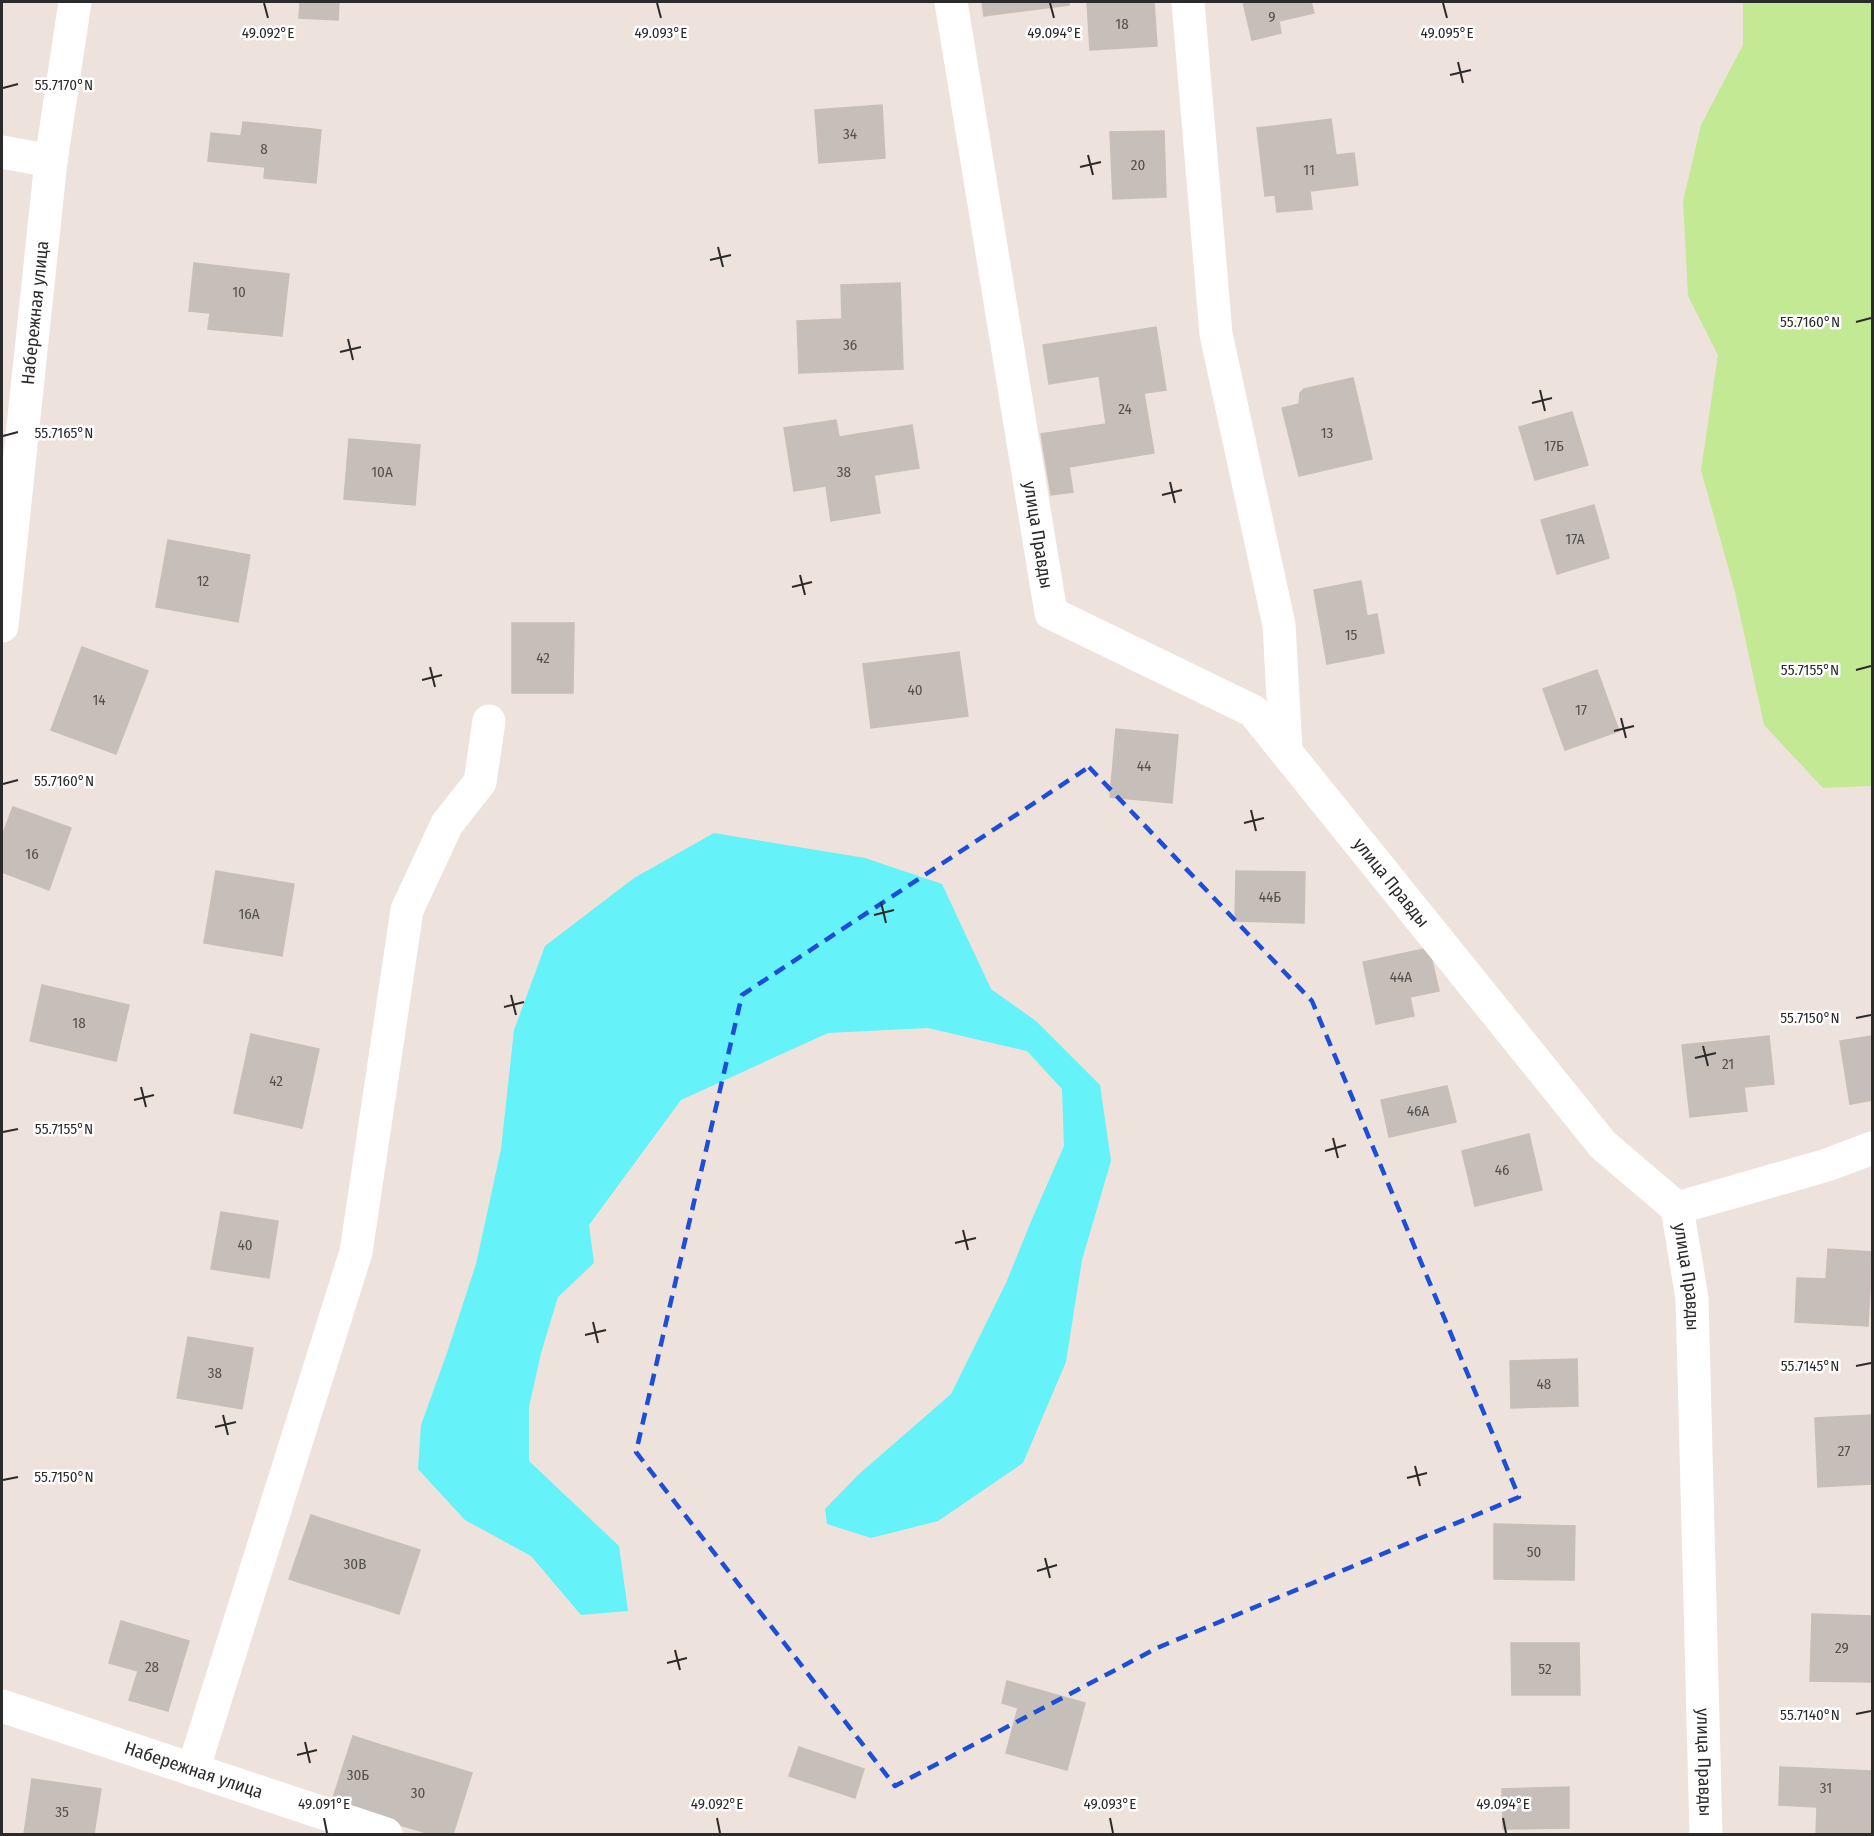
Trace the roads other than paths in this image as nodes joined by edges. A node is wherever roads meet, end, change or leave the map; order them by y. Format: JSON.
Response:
{"nodes":[{"id":1,"x":75,"y":2,"type":"edge"},
{"id":2,"x":951,"y":2,"type":"edge"},
{"id":3,"x":1188,"y":2,"type":"edge"},
{"id":4,"x":2,"y":152,"type":"edge"},
{"id":5,"x":51,"y":161,"type":"junction"},
{"id":6,"x":2,"y":626,"type":"edge"},
{"id":7,"x":489,"y":721,"type":"dead end"},
{"id":8,"x":1286,"y":750,"type":"junction"},
{"id":9,"x":1872,"y":1148,"type":"edge"},
{"id":10,"x":1677,"y":1208,"type":"junction"},
{"id":11,"x":2,"y":1707,"type":"edge"},
{"id":12,"x":193,"y":1770,"type":"junction"},
{"id":13,"x":386,"y":1834,"type":"edge"},
{"id":14,"x":1706,"y":1834,"type":"edge"}],
"edges":[{"from":1,"to":5,"type":"street","name":"Набережная улица"},
{"from":2,"to":8,"type":"street","name":"улица Правды"},
{"from":3,"to":8,"type":"street"},
{"from":4,"to":5,"type":"street"},
{"from":5,"to":6,"type":"street","name":"Набережная улица"},
{"from":7,"to":12,"type":"street"},
{"from":8,"to":10,"type":"street","name":"улица Правды"},
{"from":9,"to":10,"type":"street"},
{"from":10,"to":14,"type":"street","name":"улица Правды"},
{"from":11,"to":12,"type":"street","name":"Набережная улица"},
{"from":12,"to":13,"type":"street","name":"Набережная улица"}]}
